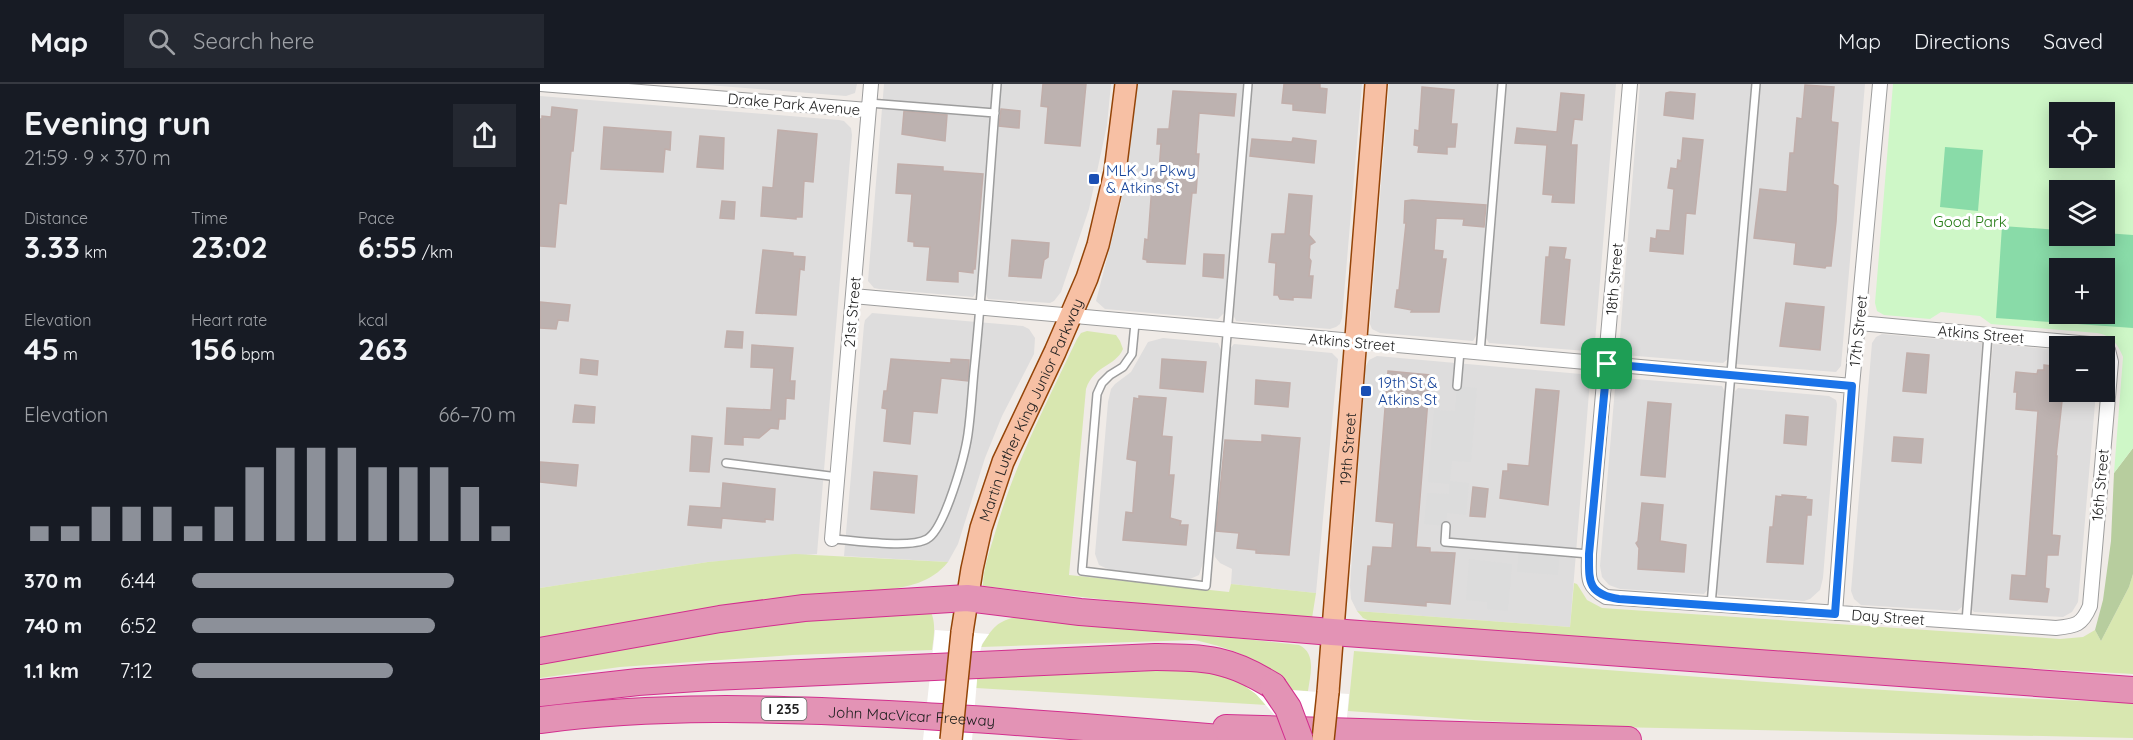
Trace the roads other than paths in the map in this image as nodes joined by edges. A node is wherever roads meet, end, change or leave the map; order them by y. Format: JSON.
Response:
{"nodes":[{"id":1,"x":540,"y":84,"type":"edge"},
{"id":2,"x":871,"y":84,"type":"edge"},
{"id":3,"x":998,"y":84,"type":"edge"},
{"id":4,"x":1126,"y":84,"type":"edge"},
{"id":5,"x":1248,"y":84,"type":"edge"},
{"id":6,"x":1376,"y":84,"type":"edge"},
{"id":7,"x":1502,"y":84,"type":"edge"},
{"id":8,"x":1630,"y":84,"type":"edge"},
{"id":9,"x":1756,"y":84,"type":"edge"},
{"id":10,"x":1880,"y":84,"type":"edge"},
{"id":11,"x":869,"y":107,"type":"junction"},
{"id":12,"x":995,"y":113,"type":"junction"},
{"id":13,"x":853,"y":296,"type":"junction"},
{"id":14,"x":980,"y":308,"type":"junction"},
{"id":15,"x":1071,"y":316,"type":"junction"},
{"id":16,"x":1135,"y":323,"type":"junction"},
{"id":17,"x":1859,"y":323,"type":"junction"},
{"id":18,"x":1226,"y":331,"type":"junction"},
{"id":19,"x":1988,"y":334,"type":"junction"},
{"id":20,"x":2049,"y":340,"type":"edge"},
{"id":21,"x":1355,"y":342,"type":"junction"},
{"id":22,"x":1460,"y":351,"type":"junction"},
{"id":23,"x":1480,"y":353,"type":"junction"},
{"id":24,"x":1607,"y":364,"type":"junction"},
{"id":25,"x":1731,"y":375,"type":"junction"},
{"id":26,"x":1457,"y":386,"type":"dead end"},
{"id":27,"x":1852,"y":386,"type":"junction"},
{"id":28,"x":2108,"y":402,"type":"edge"},
{"id":29,"x":726,"y":463,"type":"dead end"},
{"id":30,"x":838,"y":477,"type":"junction"},
{"id":31,"x":1446,"y":526,"type":"dead end"},
{"id":32,"x":832,"y":539,"type":"joint"},
{"id":33,"x":1589,"y":554,"type":"junction"},
{"id":34,"x":1589,"y":582,"type":"joint"},
{"id":35,"x":967,"y":598,"type":"junction"},
{"id":36,"x":1711,"y":605,"type":"junction"},
{"id":37,"x":1835,"y":614,"type":"junction"},
{"id":38,"x":2084,"y":619,"type":"joint"},
{"id":39,"x":1966,"y":622,"type":"junction"},
{"id":40,"x":1332,"y":632,"type":"junction"},
{"id":41,"x":540,"y":651,"type":"edge"},
{"id":42,"x":2133,"y":690,"type":"edge"},
{"id":43,"x":540,"y":693,"type":"edge"},
{"id":44,"x":540,"y":720,"type":"edge"},
{"id":45,"x":1028,"y":722,"type":"junction"},
{"id":46,"x":951,"y":740,"type":"edge"},
{"id":47,"x":1245,"y":740,"type":"edge"},
{"id":48,"x":1300,"y":740,"type":"edge"},
{"id":49,"x":1323,"y":740,"type":"edge"},
{"id":50,"x":1628,"y":740,"type":"edge"}],
"edges":[{"from":1,"to":11,"type":"street","name":"Drake Park Avenue"},
{"from":2,"to":11,"type":"street","name":"21st Street"},
{"from":3,"to":12,"type":"lane"},
{"from":4,"to":15,"type":"main road","name":"Martin Luther King Junior Parkway"},
{"from":5,"to":18,"type":"lane"},
{"from":6,"to":21,"type":"main road","name":"19th Street"},
{"from":7,"to":23,"type":"lane"},
{"from":8,"to":24,"type":"street","name":"18th Street"},
{"from":9,"to":25,"type":"lane"},
{"from":10,"to":17,"type":"street","name":"17th Street"},
{"from":11,"to":12,"type":"lane"},
{"from":11,"to":13,"type":"street","name":"21st Street"},
{"from":12,"to":14,"type":"lane"},
{"from":13,"to":14,"type":"street","name":"Atkins Street"},
{"from":13,"to":30,"type":"street","name":"21st Street"},
{"from":14,"to":15,"type":"street","name":"Atkins Street"},
{"from":14,"to":32,"type":"lane"},
{"from":15,"to":16,"type":"street","name":"Atkins Street"},
{"from":15,"to":35,"type":"main road","name":"Martin Luther King Junior Parkway"},
{"from":16,"to":18,"type":"street","name":"Atkins Street"},
{"from":16,"to":18,"type":"lane"},
{"from":17,"to":19,"type":"street","name":"Atkins Street"},
{"from":17,"to":27,"type":"street","name":"17th Street"},
{"from":18,"to":21,"type":"street","name":"Atkins Street"},
{"from":19,"to":20,"type":"street","name":"Atkins Street"},
{"from":19,"to":39,"type":"lane"},
{"from":21,"to":22,"type":"street","name":"Atkins Street"},
{"from":21,"to":40,"type":"main road","name":"19th Street"},
{"from":22,"to":23,"type":"street","name":"Atkins Street"},
{"from":22,"to":26,"type":"lane"},
{"from":23,"to":24,"type":"street","name":"Atkins Street"},
{"from":24,"to":25,"type":"street","name":"Atkins Street"},
{"from":24,"to":33,"type":"street","name":"18th Street"},
{"from":25,"to":27,"type":"street","name":"Atkins Street"},
{"from":25,"to":36,"type":"lane"},
{"from":27,"to":37,"type":"street","name":"17th Street"},
{"from":28,"to":38,"type":"street","name":"16th Street"},
{"from":29,"to":30,"type":"lane"},
{"from":30,"to":32,"type":"street","name":"21st Street"},
{"from":31,"to":33,"type":"lane"},
{"from":33,"to":34,"type":"street","name":"18th Street"},
{"from":34,"to":36,"type":"street","name":"Day Street"},
{"from":35,"to":40,"type":"highway"},
{"from":35,"to":41,"type":"highway"},
{"from":35,"to":46,"type":"main road","name":"Martin Luther King Junior Parkway","bridge":true},
{"from":36,"to":37,"type":"street","name":"Day Street"},
{"from":37,"to":39,"type":"street","name":"Day Street"},
{"from":38,"to":39,"type":"street","name":"Day Street"},
{"from":40,"to":42,"type":"highway"},
{"from":40,"to":49,"type":"main road","name":"19th Street","bridge":true},
{"from":43,"to":48,"type":"highway","bridge":true},
{"from":44,"to":45,"type":"highway","name":"John MacVicar Freeway","number":"I 235"},
{"from":45,"to":47,"type":"highway","name":"John MacVicar Freeway","number":"I 235"},
{"from":45,"to":50,"type":"highway"}]}
